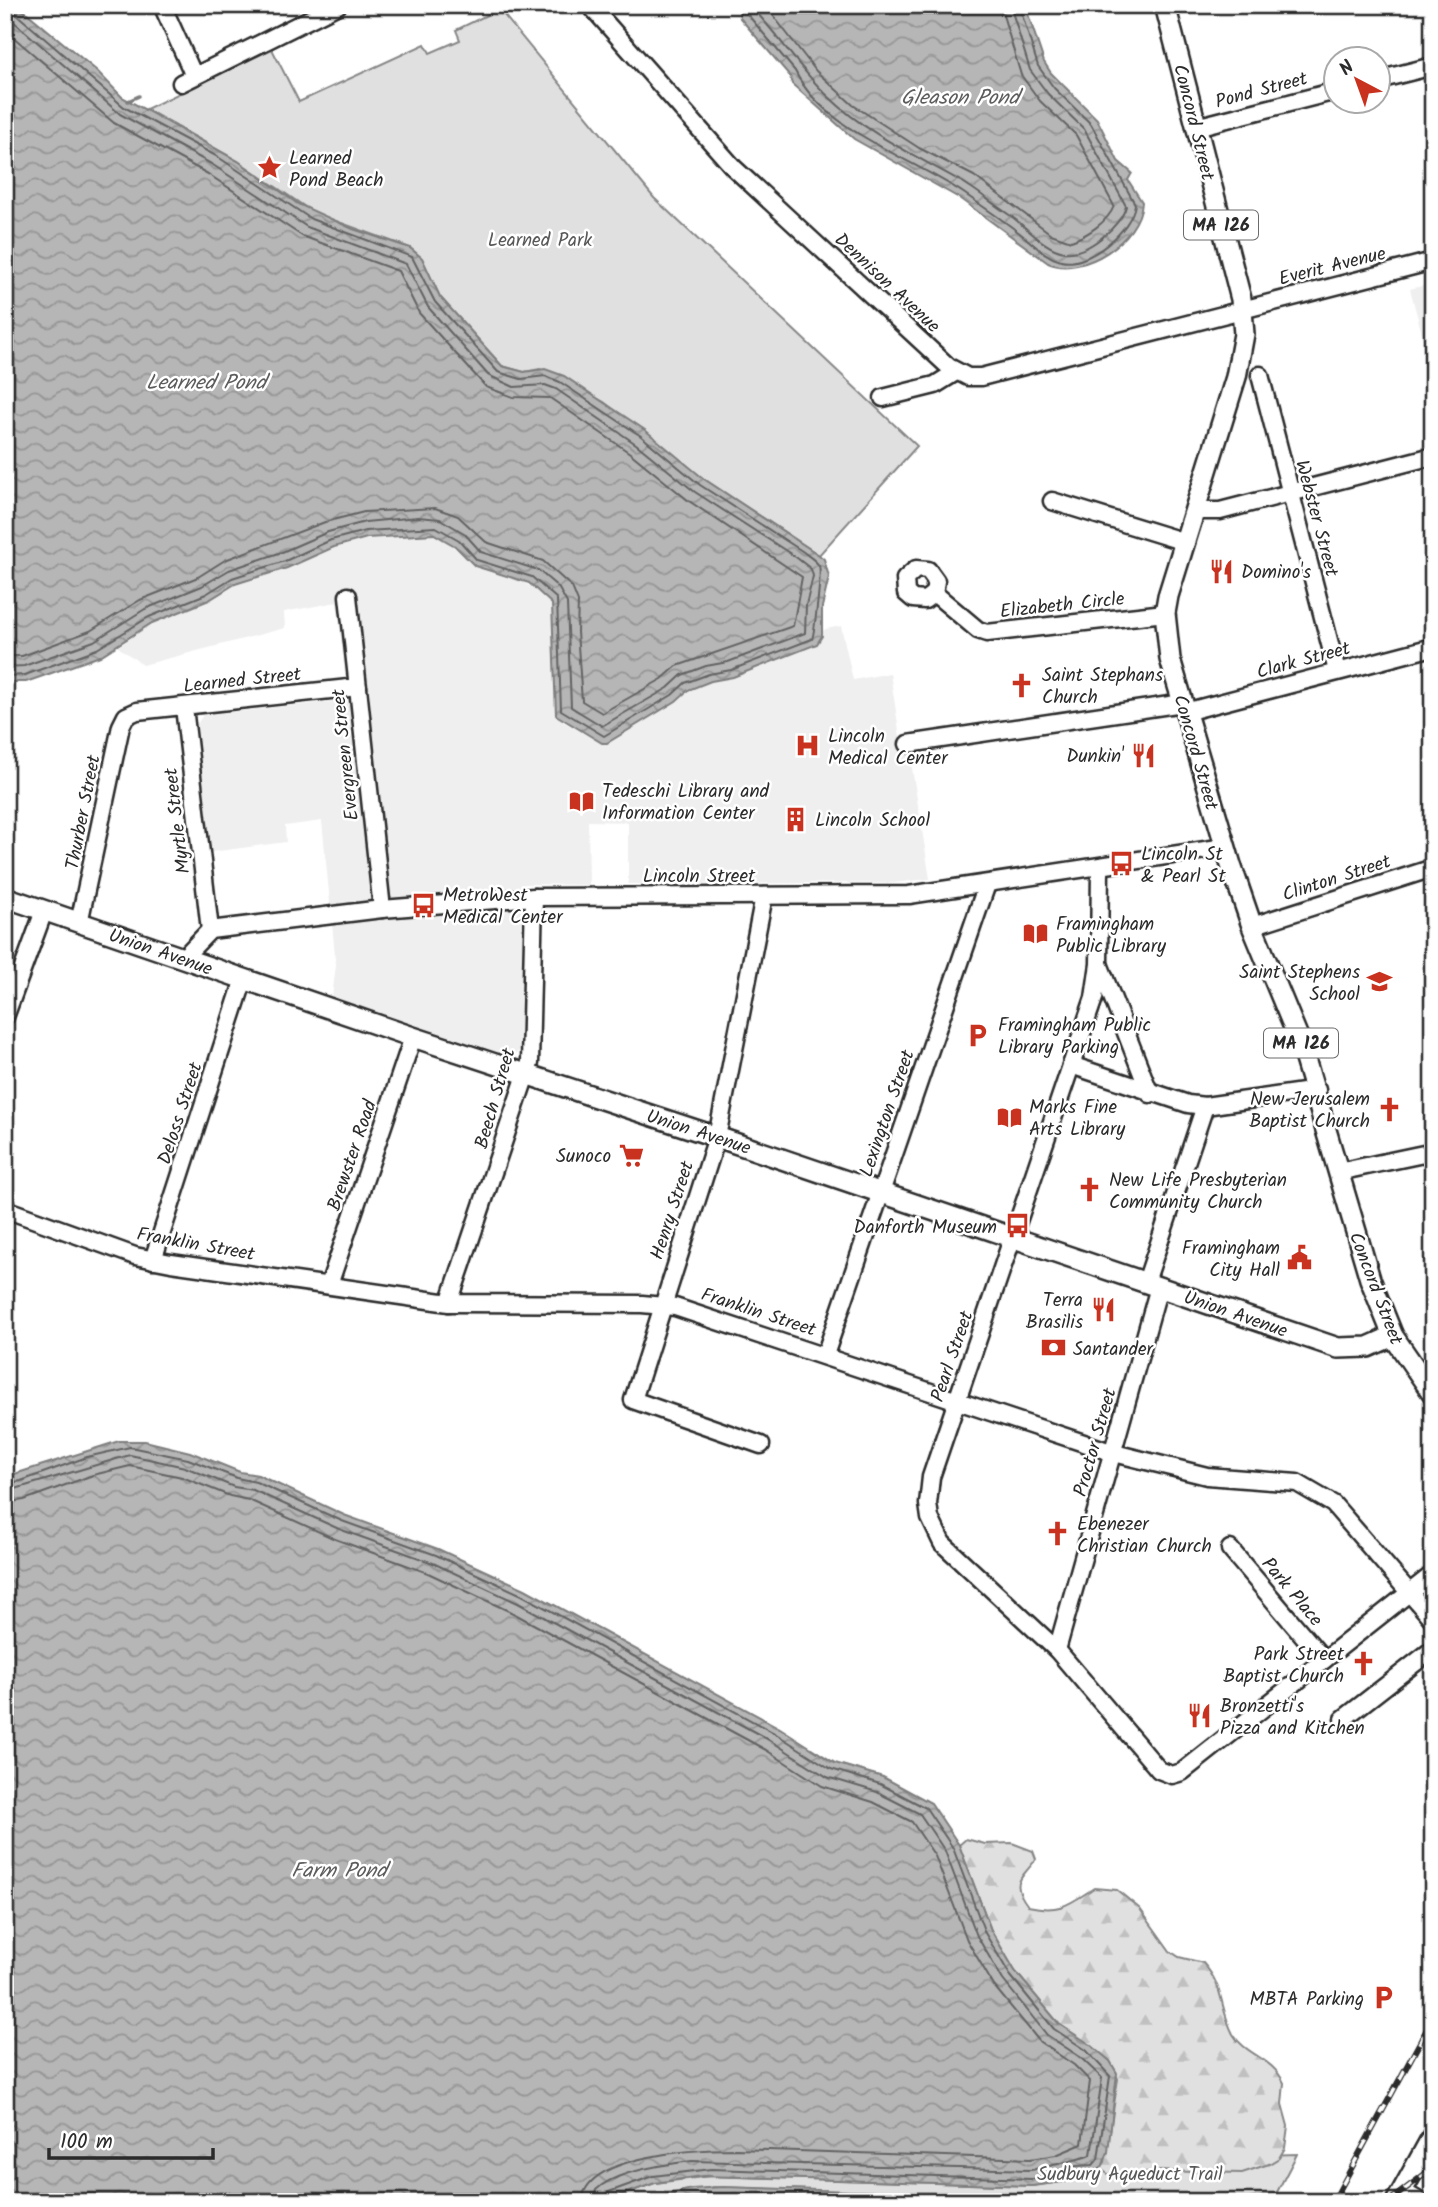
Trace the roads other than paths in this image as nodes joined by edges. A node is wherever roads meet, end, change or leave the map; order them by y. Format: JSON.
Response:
{"nodes":[{"id":1,"x":162,"y":5,"type":"edge"},
{"id":2,"x":338,"y":5,"type":"edge"},
{"id":3,"x":590,"y":5,"type":"edge"},
{"id":4,"x":1165,"y":5,"type":"edge"},
{"id":5,"x":320,"y":9,"type":"edge"},
{"id":6,"x":1433,"y":66,"type":"edge"},
{"id":7,"x":1392,"y":76,"type":"edge"},
{"id":8,"x":1322,"y":95,"type":"edge"},
{"id":9,"x":1196,"y":127,"type":"junction"},
{"id":10,"x":1433,"y":261,"type":"edge"},
{"id":11,"x":1243,"y":310,"type":"junction"},
{"id":12,"x":956,"y":372,"type":"junction"},
{"id":13,"x":1260,"y":375,"type":"dead end"},
{"id":14,"x":883,"y":398,"type":"dead end"},
{"id":15,"x":1433,"y":456,"type":"edge"},
{"id":16,"x":1289,"y":493,"type":"junction"},
{"id":17,"x":1052,"y":501,"type":"dead end"},
{"id":18,"x":1195,"y":511,"type":"junction"},
{"id":19,"x":1185,"y":542,"type":"junction"},
{"id":20,"x":934,"y":593,"type":"dead end"},
{"id":21,"x":348,"y":596,"type":"dead end"},
{"id":22,"x":1166,"y":613,"type":"junction"},
{"id":23,"x":1433,"y":646,"type":"edge"},
{"id":24,"x":1337,"y":671,"type":"junction"},
{"id":25,"x":358,"y":687,"type":"junction"},
{"id":26,"x":184,"y":707,"type":"junction"},
{"id":27,"x":1184,"y":708,"type":"junction"},
{"id":28,"x":131,"y":713,"type":"joint"},
{"id":29,"x":908,"y":744,"type":"dead end"},
{"id":30,"x":1225,"y":847,"type":"junction"},
{"id":31,"x":1100,"y":867,"type":"junction"},
{"id":32,"x":1433,"y":868,"type":"edge"},
{"id":33,"x":987,"y":884,"type":"junction"},
{"id":34,"x":764,"y":896,"type":"junction"},
{"id":35,"x":5,"y":897,"type":"edge"},
{"id":36,"x":534,"y":897,"type":"junction"},
{"id":37,"x":382,"y":909,"type":"junction"},
{"id":38,"x":44,"y":911,"type":"junction"},
{"id":39,"x":79,"y":923,"type":"junction"},
{"id":40,"x":1252,"y":926,"type":"junction"},
{"id":41,"x":210,"y":930,"type":"junction"},
{"id":42,"x":183,"y":958,"type":"junction"},
{"id":43,"x":1099,"y":964,"type":"junction"},
{"id":44,"x":244,"y":979,"type":"junction"},
{"id":45,"x":5,"y":1017,"type":"edge"},
{"id":46,"x":413,"y":1037,"type":"junction"},
{"id":47,"x":1071,"y":1065,"type":"junction"},
{"id":48,"x":527,"y":1074,"type":"junction"},
{"id":49,"x":1317,"y":1090,"type":"junction"},
{"id":50,"x":1150,"y":1094,"type":"junction"},
{"id":51,"x":1205,"y":1106,"type":"junction"},
{"id":52,"x":717,"y":1137,"type":"junction"},
{"id":53,"x":1433,"y":1152,"type":"edge"},
{"id":54,"x":1339,"y":1172,"type":"junction"},
{"id":55,"x":881,"y":1192,"type":"junction"},
{"id":56,"x":5,"y":1209,"type":"edge"},
{"id":57,"x":1013,"y":1238,"type":"junction"},
{"id":58,"x":153,"y":1260,"type":"junction"},
{"id":59,"x":1152,"y":1284,"type":"junction"},
{"id":60,"x":329,"y":1285,"type":"junction"},
{"id":61,"x":449,"y":1303,"type":"junction"},
{"id":62,"x":662,"y":1305,"type":"junction"},
{"id":63,"x":1393,"y":1336,"type":"junction"},
{"id":64,"x":825,"y":1355,"type":"junction"},
{"id":65,"x":1433,"y":1394,"type":"edge"},
{"id":66,"x":958,"y":1401,"type":"junction"},
{"id":67,"x":761,"y":1445,"type":"dead end"},
{"id":68,"x":1114,"y":1453,"type":"junction"},
{"id":69,"x":1230,"y":1549,"type":"dead end"},
{"id":70,"x":1433,"y":1574,"type":"edge"},
{"id":71,"x":1409,"y":1593,"type":"junction"},
{"id":72,"x":1433,"y":1620,"type":"edge"},
{"id":73,"x":1433,"y":1649,"type":"edge"},
{"id":74,"x":1057,"y":1650,"type":"junction"},
{"id":75,"x":1324,"y":1660,"type":"junction"},
{"id":76,"x":1343,"y":1719,"type":"dead end"},
{"id":77,"x":1433,"y":2135,"type":"edge"},
{"id":78,"x":1399,"y":2196,"type":"edge"},
{"id":79,"x":1421,"y":2202,"type":"edge"}],
"edges":[{"from":1,"to":5,"type":"street"},
{"from":2,"to":5,"type":"street"},
{"from":3,"to":12,"type":"street","name":"Dennison Avenue"},
{"from":4,"to":9,"type":"main road","name":"Concord Street","number":"MA 126"},
{"from":6,"to":7,"type":"street"},
{"from":8,"to":9,"type":"street","name":"Pond Street"},
{"from":9,"to":11,"type":"main road","name":"Concord Street","number":"MA 126"},
{"from":10,"to":11,"type":"street","name":"Everit Avenue"},
{"from":11,"to":12,"type":"street"},
{"from":11,"to":18,"type":"main road","name":"Concord Street","number":"MA 126"},
{"from":12,"to":14,"type":"street"},
{"from":13,"to":16,"type":"street","name":"Webster Street"},
{"from":15,"to":16,"type":"street"},
{"from":16,"to":18,"type":"street"},
{"from":16,"to":24,"type":"street","name":"Webster Street"},
{"from":17,"to":19,"type":"street"},
{"from":18,"to":19,"type":"main road","name":"Concord Street","number":"MA 126"},
{"from":19,"to":22,"type":"main road","name":"Concord Street","number":"MA 126"},
{"from":20,"to":22,"type":"street","name":"Elizabeth Circle"},
{"from":21,"to":25,"type":"street","name":"Evergreen Street"},
{"from":22,"to":27,"type":"main road","name":"Concord Street","number":"MA 126"},
{"from":23,"to":24,"type":"street","name":"Clark Street"},
{"from":24,"to":27,"type":"street","name":"Clark Street"},
{"from":25,"to":26,"type":"street","name":"Learned Street"},
{"from":25,"to":37,"type":"street","name":"Evergreen Street"},
{"from":26,"to":28,"type":"street","name":"Learned Street"},
{"from":26,"to":41,"type":"street","name":"Myrtle Street"},
{"from":27,"to":29,"type":"street","name":"Clark Street"},
{"from":27,"to":30,"type":"main road","name":"Concord Street","number":"MA 126"},
{"from":28,"to":39,"type":"street","name":"Thurber Street"},
{"from":30,"to":31,"type":"street","name":"Lincoln Street"},
{"from":30,"to":40,"type":"main road","name":"Concord Street","number":"MA 126"},
{"from":31,"to":33,"type":"street","name":"Lincoln Street"},
{"from":31,"to":43,"type":"street","name":"Pearl Street"},
{"from":32,"to":40,"type":"street","name":"Clinton Street"},
{"from":33,"to":34,"type":"street","name":"Lincoln Street"},
{"from":33,"to":55,"type":"street","name":"Lexington Street"},
{"from":34,"to":36,"type":"street","name":"Lincoln Street"},
{"from":34,"to":52,"type":"street","name":"Henry Street"},
{"from":35,"to":38,"type":"main road","name":"Union Avenue"},
{"from":36,"to":37,"type":"street","name":"Lincoln Street"},
{"from":36,"to":48,"type":"street","name":"Beech Street"},
{"from":37,"to":41,"type":"street","name":"Lincoln Street"},
{"from":38,"to":39,"type":"main road","name":"Union Avenue"},
{"from":38,"to":45,"type":"street"},
{"from":39,"to":42,"type":"main road","name":"Union Avenue"},
{"from":40,"to":49,"type":"main road","name":"Concord Street","number":"MA 126"},
{"from":41,"to":42,"type":"street"},
{"from":42,"to":44,"type":"main road","name":"Union Avenue"},
{"from":43,"to":47,"type":"street","name":"Pearl Street"},
{"from":43,"to":50,"type":"street"},
{"from":44,"to":46,"type":"main road","name":"Union Avenue"},
{"from":44,"to":58,"type":"street","name":"Deloss Street"},
{"from":46,"to":48,"type":"main road","name":"Union Avenue"},
{"from":46,"to":60,"type":"street","name":"Brewster Road"},
{"from":47,"to":50,"type":"street"},
{"from":47,"to":57,"type":"street","name":"Pearl Street"},
{"from":48,"to":52,"type":"main road","name":"Union Avenue"},
{"from":48,"to":61,"type":"street","name":"Beech Street"},
{"from":49,"to":51,"type":"street"},
{"from":49,"to":54,"type":"main road","name":"Concord Street","number":"MA 126"},
{"from":50,"to":51,"type":"street"},
{"from":51,"to":59,"type":"street","name":"Proctor Street"},
{"from":52,"to":55,"type":"main road","name":"Union Avenue"},
{"from":52,"to":62,"type":"street","name":"Henry Street"},
{"from":53,"to":54,"type":"street"},
{"from":54,"to":63,"type":"main road","name":"Concord Street","number":"MA 126"},
{"from":55,"to":57,"type":"main road","name":"Union Avenue"},
{"from":55,"to":64,"type":"street","name":"Lexington Street"},
{"from":56,"to":58,"type":"street","name":"Franklin Street"},
{"from":57,"to":59,"type":"main road","name":"Union Avenue"},
{"from":57,"to":66,"type":"street","name":"Pearl Street"},
{"from":58,"to":60,"type":"street","name":"Franklin Street"},
{"from":59,"to":63,"type":"main road","name":"Union Avenue"},
{"from":59,"to":68,"type":"street","name":"Proctor Street"},
{"from":60,"to":61,"type":"street","name":"Franklin Street"},
{"from":61,"to":62,"type":"street","name":"Franklin Street"},
{"from":62,"to":64,"type":"street","name":"Franklin Street"},
{"from":62,"to":67,"type":"street","name":"Henry Street"},
{"from":63,"to":65,"type":"main road","name":"Concord Street","number":"MA 126"},
{"from":64,"to":66,"type":"street","name":"Franklin Street"},
{"from":66,"to":68,"type":"street","name":"Franklin Street"},
{"from":66,"to":74,"type":"street","name":"Pearl Street"},
{"from":68,"to":71,"type":"street","name":"Franklin Street"},
{"from":68,"to":74,"type":"street","name":"Proctor Street"},
{"from":69,"to":75,"type":"street","name":"Park Place"},
{"from":70,"to":71,"type":"street"},
{"from":71,"to":72,"type":"street","name":"Franklin Street"},
{"from":71,"to":75,"type":"street"},
{"from":73,"to":76,"type":"street"},
{"from":74,"to":75,"type":"street","name":"Pearl Street"},
{"from":77,"to":78,"type":"main road"},
{"from":78,"to":79,"type":"street"}]}
